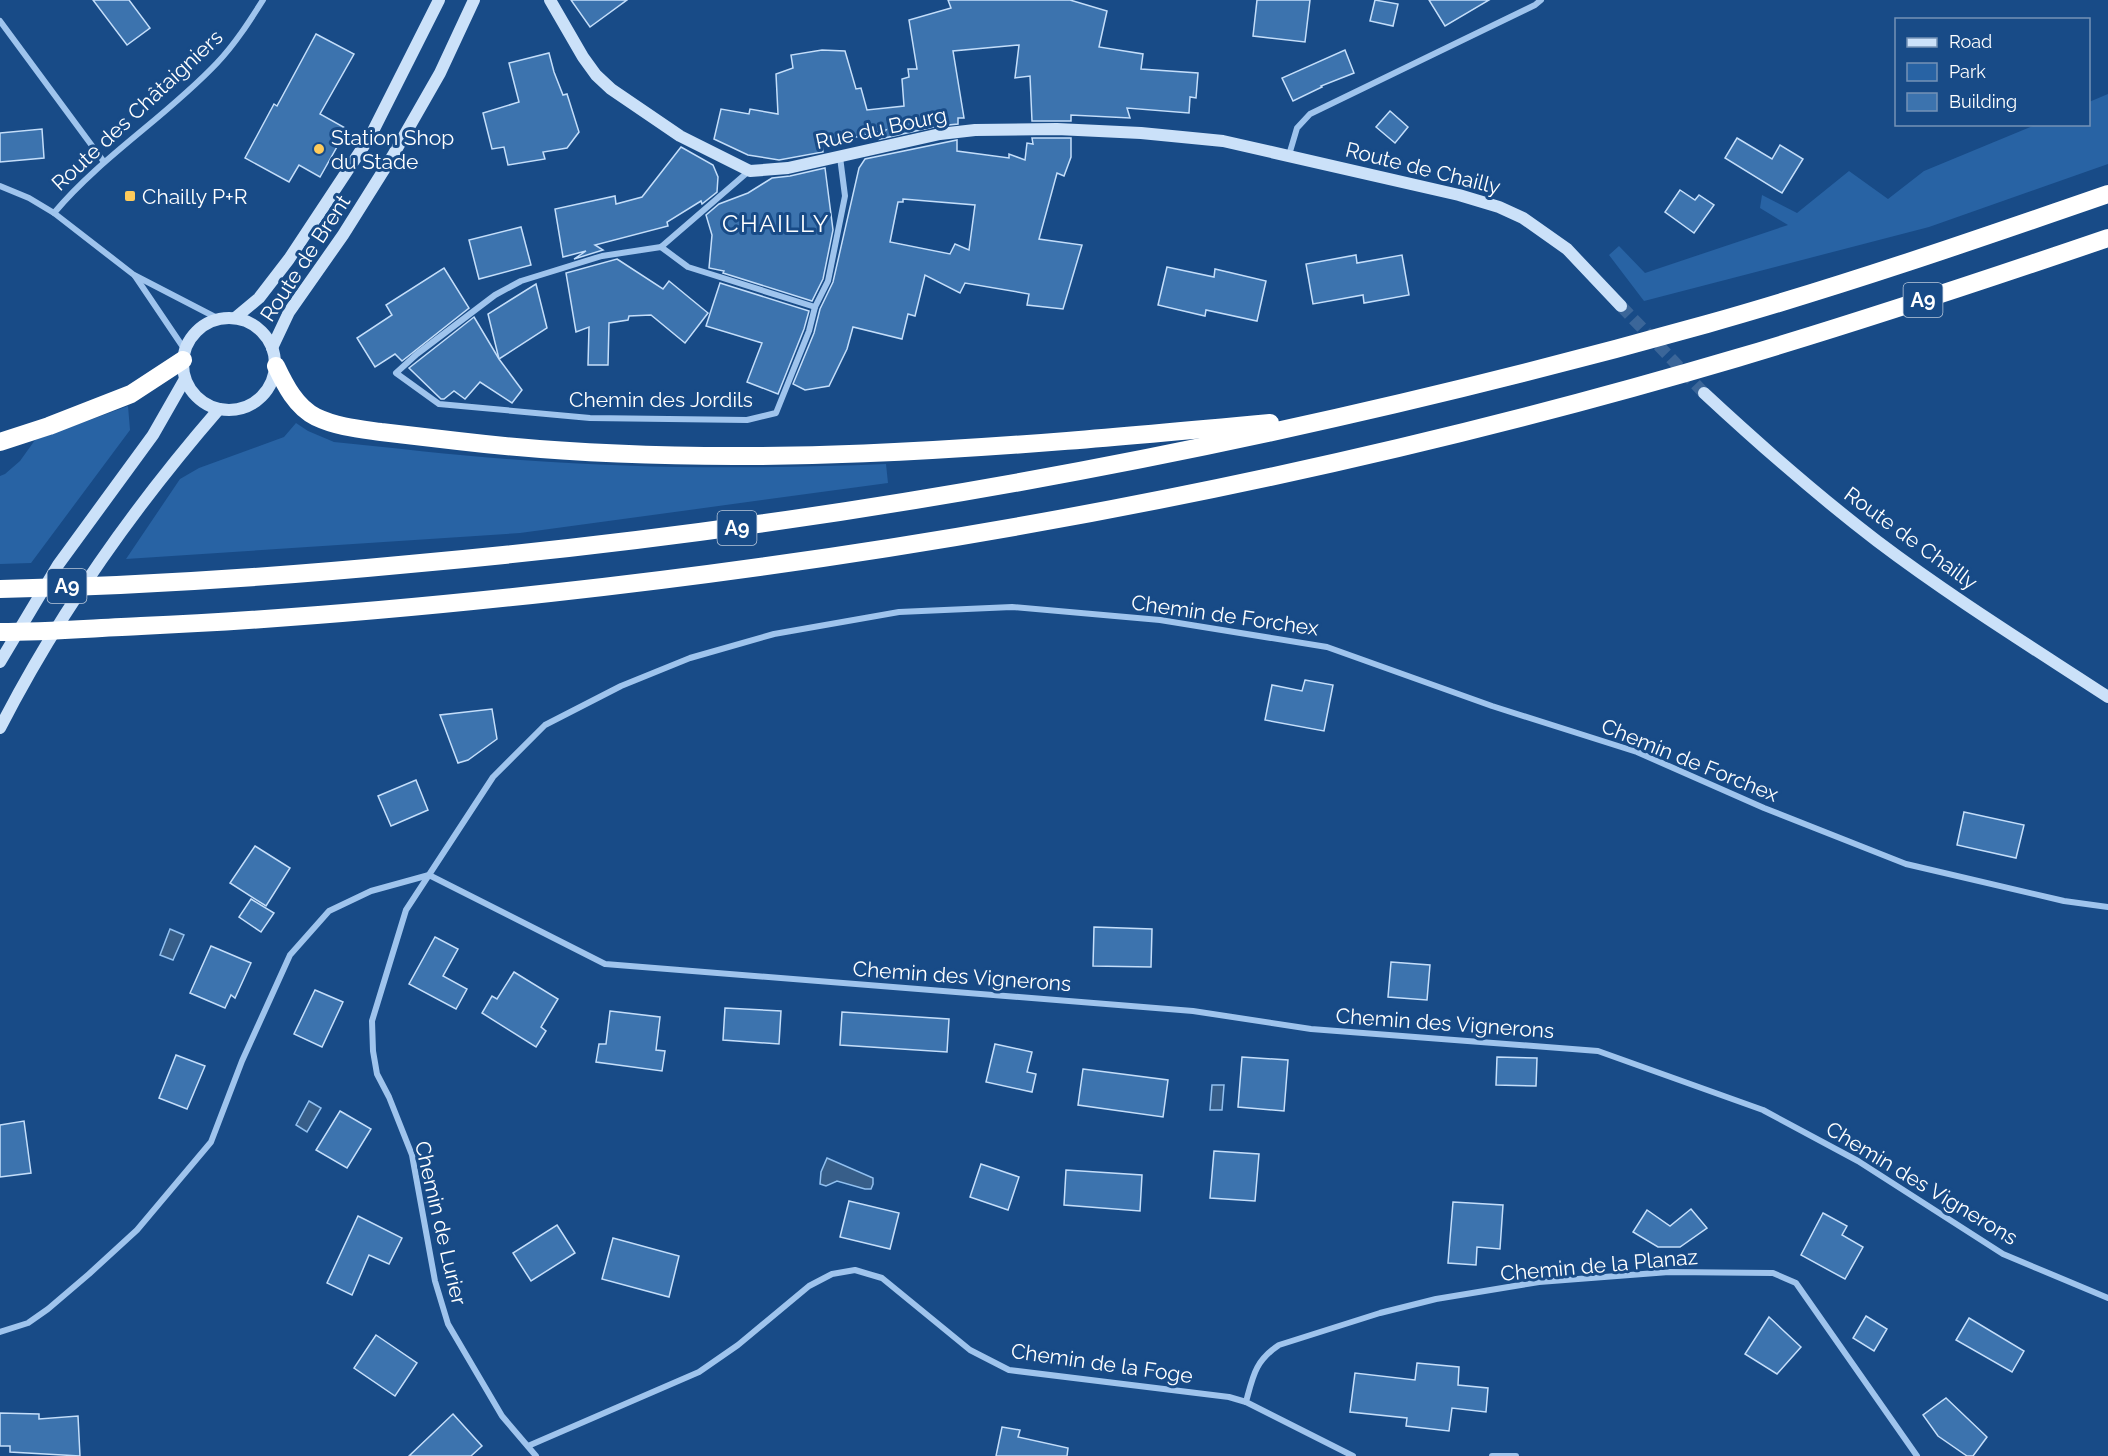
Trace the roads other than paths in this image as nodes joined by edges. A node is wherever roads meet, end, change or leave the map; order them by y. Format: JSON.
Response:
{"nodes":[{"id":1,"x":263,"y":0,"type":"edge"},
{"id":2,"x":439,"y":0,"type":"edge"},
{"id":3,"x":474,"y":0,"type":"edge"},
{"id":4,"x":550,"y":0,"type":"edge"},
{"id":5,"x":1541,"y":0,"type":"edge"},
{"id":6,"x":0,"y":21,"type":"edge"},
{"id":7,"x":1289,"y":155,"type":"junction"},
{"id":8,"x":840,"y":156,"type":"junction"},
{"id":9,"x":104,"y":162,"type":"junction"},
{"id":10,"x":750,"y":171,"type":"junction"},
{"id":11,"x":0,"y":186,"type":"edge"},
{"id":12,"x":2108,"y":194,"type":"edge"},
{"id":13,"x":54,"y":213,"type":"junction"},
{"id":14,"x":2108,"y":238,"type":"edge"},
{"id":15,"x":661,"y":247,"type":"junction"},
{"id":16,"x":134,"y":275,"type":"junction"},
{"id":17,"x":1621,"y":306,"type":"tunnel mouth"},
{"id":18,"x":815,"y":307,"type":"junction"},
{"id":19,"x":235,"y":318,"type":"junction"},
{"id":20,"x":219,"y":319,"type":"junction"},
{"id":21,"x":272,"y":348,"type":"junction"},
{"id":22,"x":184,"y":355,"type":"junction"},
{"id":23,"x":276,"y":366,"type":"junction"},
{"id":24,"x":185,"y":379,"type":"junction"},
{"id":25,"x":1704,"y":393,"type":"tunnel mouth"},
{"id":26,"x":219,"y":409,"type":"junction"},
{"id":27,"x":1349,"y":416,"type":"junction"},
{"id":28,"x":0,"y":442,"type":"edge"},
{"id":29,"x":8,"y":589,"type":"edge"},
{"id":30,"x":5,"y":633,"type":"edge"},
{"id":31,"x":0,"y":662,"type":"edge"},
{"id":32,"x":2108,"y":697,"type":"edge"},
{"id":33,"x":0,"y":728,"type":"edge"},
{"id":34,"x":429,"y":875,"type":"junction"},
{"id":35,"x":2108,"y":907,"type":"edge"},
{"id":36,"x":406,"y":910,"type":"joint"},
{"id":37,"x":2108,"y":1298,"type":"edge"},
{"id":38,"x":0,"y":1332,"type":"edge"},
{"id":39,"x":1246,"y":1402,"type":"junction"},
{"id":40,"x":528,"y":1446,"type":"junction"},
{"id":41,"x":536,"y":1456,"type":"edge"},
{"id":42,"x":1353,"y":1456,"type":"edge"},
{"id":43,"x":1492,"y":1456,"type":"edge"},
{"id":44,"x":1516,"y":1456,"type":"edge"},
{"id":45,"x":1917,"y":1456,"type":"edge"}],
"edges":[{"from":1,"to":9,"type":"street","name":"Route des Châtaigniers"},
{"from":2,"to":19,"type":"main road","name":"Route de Brent"},
{"from":3,"to":21,"type":"main road","name":"Route de Brent"},
{"from":4,"to":10,"type":"main road"},
{"from":5,"to":7,"type":"street"},
{"from":6,"to":9,"type":"street"},
{"from":7,"to":8,"type":"main road","name":"Rue du Bourg"},
{"from":7,"to":17,"type":"main road","name":"Route de Chailly"},
{"from":8,"to":10,"type":"main road","name":"Rue du Bourg"},
{"from":8,"to":18,"type":"street","name":"Chemin des Jordils"},
{"from":9,"to":13,"type":"street","name":"Route des Châtaigniers"},
{"from":10,"to":15,"type":"street"},
{"from":11,"to":13,"type":"street","name":"Route des Châtaigniers"},
{"from":12,"to":27,"type":"highway","number":"A9"},
{"from":13,"to":16,"type":"street","name":"Route des Châtaigniers"},
{"from":14,"to":30,"type":"highway","number":"A9"},
{"from":15,"to":18,"type":"street"},
{"from":15,"to":18,"type":"street","name":"Chemin des Jordils"},
{"from":16,"to":20,"type":"street","name":"Route des Châtaigniers"},
{"from":16,"to":22,"type":"street","name":"Route des Châtaigniers"},
{"from":19,"to":20,"type":"main road"},
{"from":19,"to":21,"type":"main road"},
{"from":20,"to":22,"type":"main road"},
{"from":21,"to":23,"type":"main road"},
{"from":22,"to":24,"type":"main road"},
{"from":22,"to":28,"type":"highway"},
{"from":23,"to":26,"type":"main road"},
{"from":23,"to":27,"type":"highway"},
{"from":24,"to":26,"type":"main road"},
{"from":24,"to":31,"type":"main road"},
{"from":25,"to":32,"type":"main road","name":"Route de Chailly"},
{"from":26,"to":33,"type":"main road"},
{"from":27,"to":29,"type":"highway","number":"A9"},
{"from":34,"to":35,"type":"street","name":"Chemin de Forchex"},
{"from":34,"to":36,"type":"street","name":"Chemin de Forchex"},
{"from":34,"to":37,"type":"street","name":"Chemin des Vignerons"},
{"from":34,"to":38,"type":"street"},
{"from":36,"to":40,"type":"street","name":"Chemin de Lurier"},
{"from":39,"to":40,"type":"street","name":"Chemin de la Foge"},
{"from":39,"to":42,"type":"street"},
{"from":39,"to":45,"type":"street","name":"Chemin de la Planaz"},
{"from":40,"to":41,"type":"street","name":"Chemin de Lurier"},
{"from":43,"to":44,"type":"street"}]}
